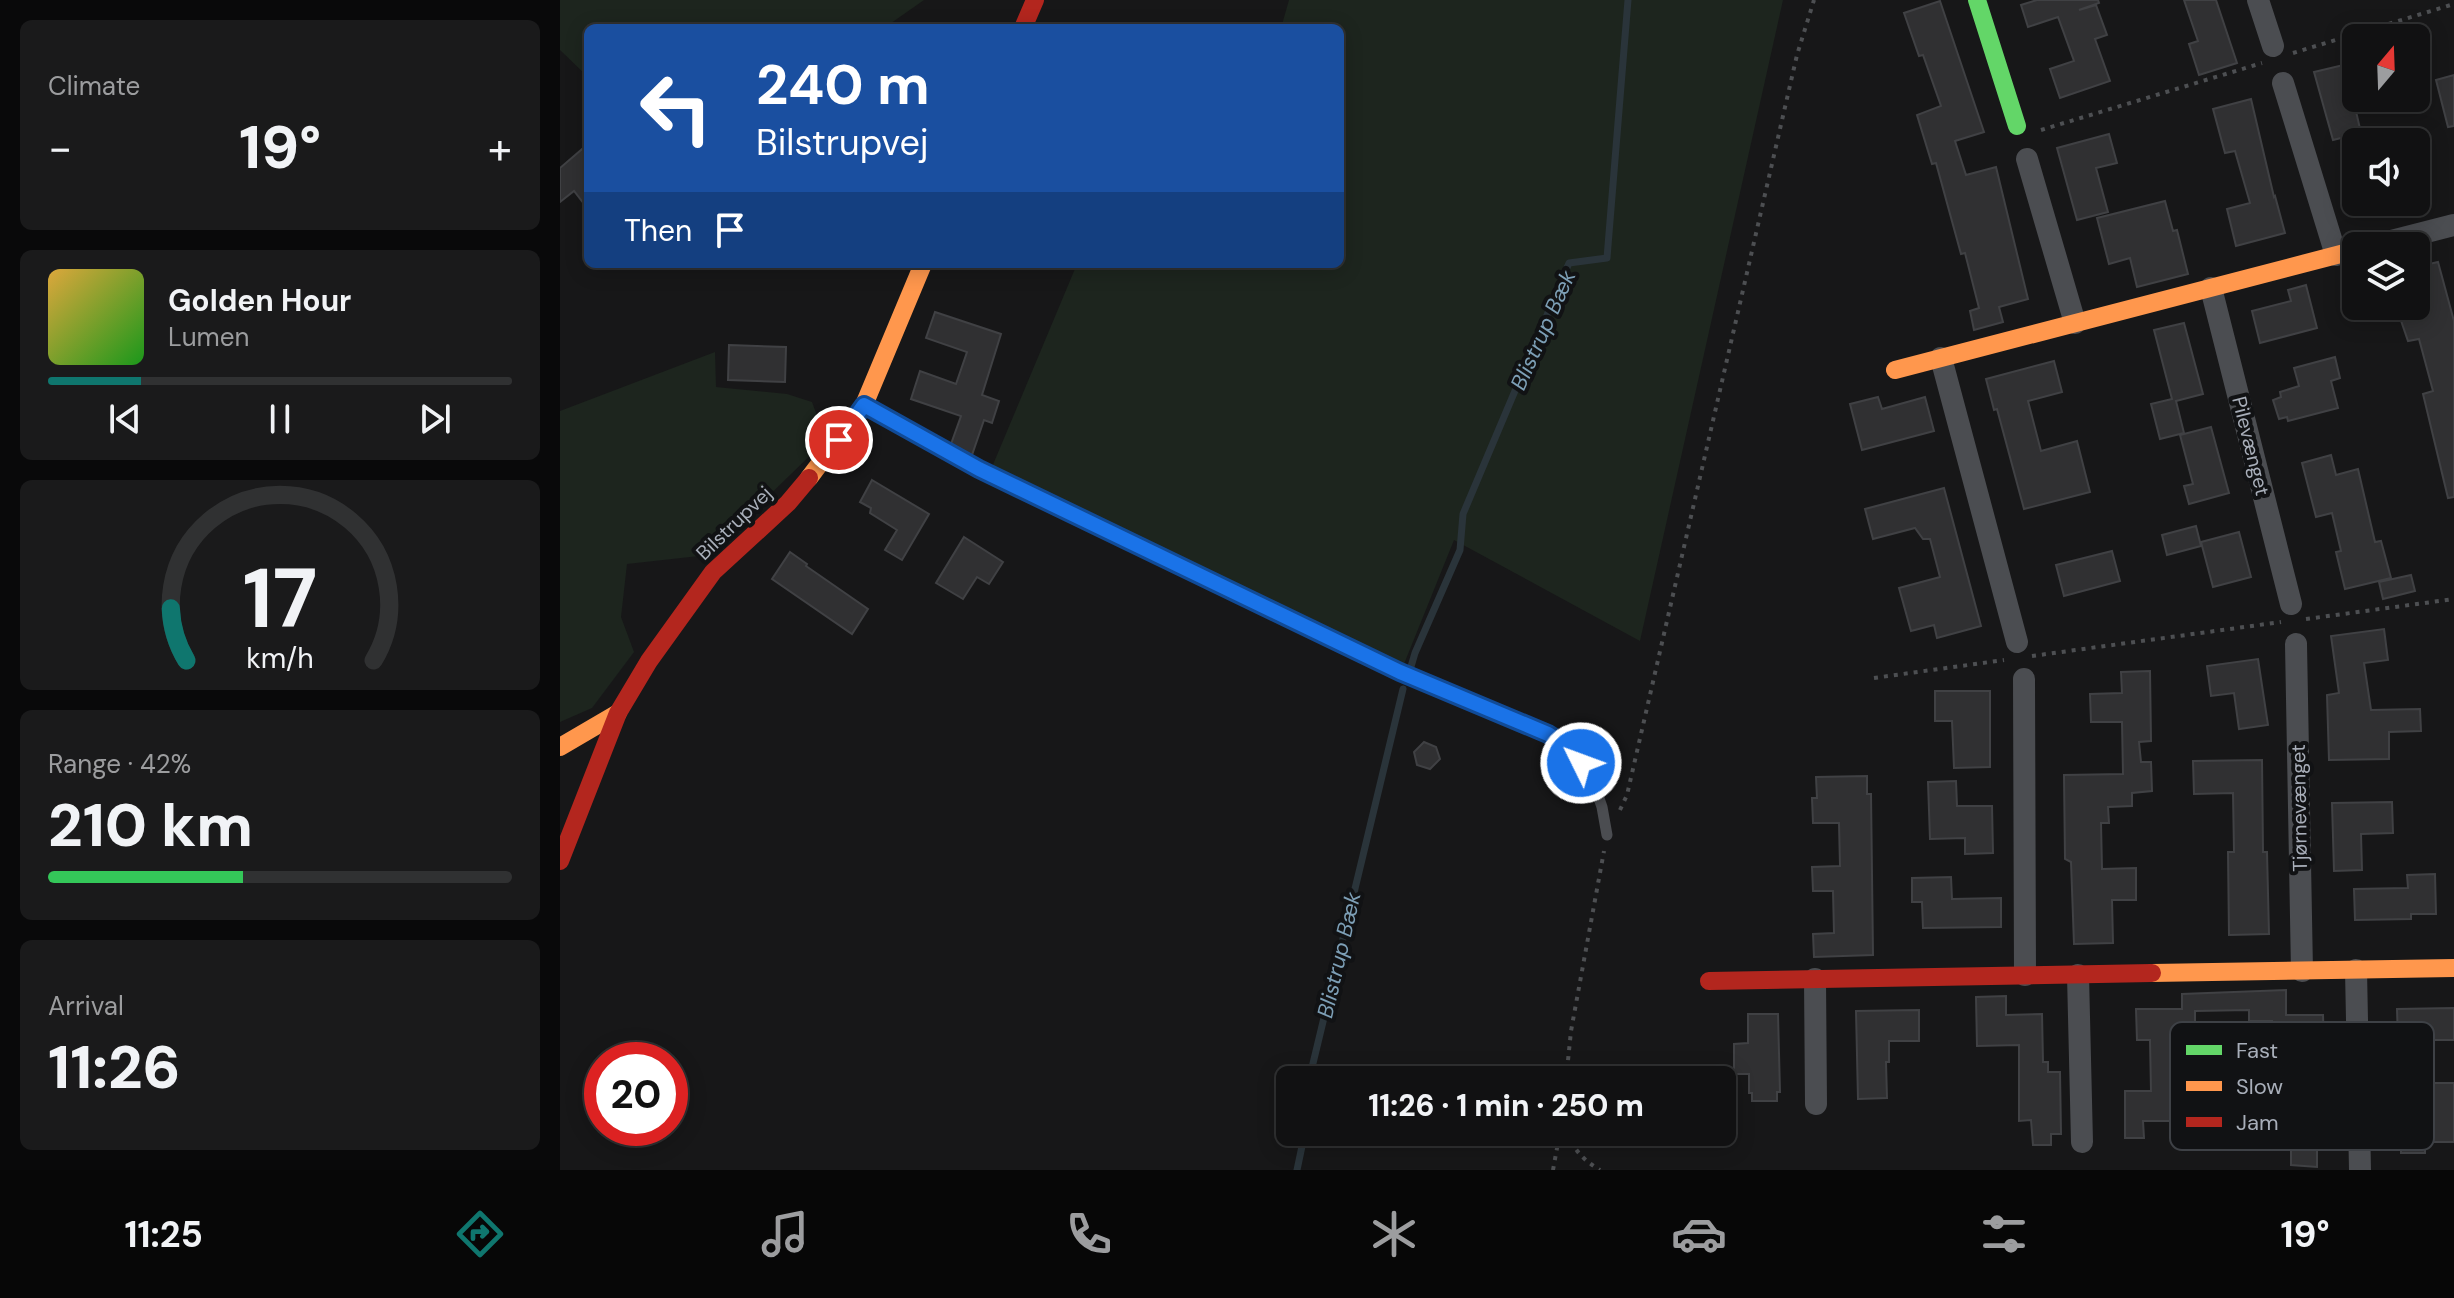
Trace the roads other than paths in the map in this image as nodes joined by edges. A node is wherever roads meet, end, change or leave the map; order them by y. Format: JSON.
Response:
{"nodes":[{"id":1,"x":1035,"y":0,"type":"edge"},
{"id":2,"x":1977,"y":0,"type":"edge"},
{"id":3,"x":2258,"y":0,"type":"edge"},
{"id":4,"x":1025,"y":24,"type":"edge"},
{"id":5,"x":2280,"y":53,"type":"road end"},
{"id":6,"x":2283,"y":83,"type":"dead end"},
{"id":7,"x":2026,"y":129,"type":"road end"},
{"id":8,"x":2027,"y":159,"type":"dead end"},
{"id":9,"x":2454,"y":225,"type":"edge"},
{"id":10,"x":2427,"y":232,"type":"edge"},
{"id":11,"x":2342,"y":242,"type":"edge"},
{"id":12,"x":2342,"y":254,"type":"edge"},
{"id":13,"x":921,"y":268,"type":"edge"},
{"id":14,"x":2211,"y":288,"type":"junction"},
{"id":15,"x":2075,"y":323,"type":"junction"},
{"id":16,"x":1941,"y":358,"type":"junction"},
{"id":17,"x":1895,"y":370,"type":"dead end"},
{"id":18,"x":864,"y":405,"type":"junction"},
{"id":19,"x":2289,"y":616,"type":"road end"},
{"id":20,"x":2296,"y":644,"type":"dead end"},
{"id":21,"x":618,"y":713,"type":"junction"},
{"id":22,"x":560,"y":747,"type":"edge"},
{"id":23,"x":1607,"y":835,"type":"road end"},
{"id":24,"x":560,"y":861,"type":"edge"},
{"id":25,"x":2454,"y":968,"type":"edge"},
{"id":26,"x":2356,"y":970,"type":"junction"},
{"id":27,"x":2302,"y":971,"type":"junction"},
{"id":28,"x":2025,"y":975,"type":"junction"},
{"id":29,"x":2078,"y":975,"type":"junction"},
{"id":30,"x":1815,"y":979,"type":"junction"},
{"id":31,"x":1709,"y":981,"type":"dead end"},
{"id":32,"x":2357,"y":1022,"type":"edge"},
{"id":33,"x":1816,"y":1104,"type":"dead end"},
{"id":34,"x":2082,"y":1142,"type":"dead end"},
{"id":35,"x":2360,"y":1150,"type":"edge"},
{"id":36,"x":2360,"y":1170,"type":"edge"}],
"edges":[{"from":1,"to":4,"type":"street"},
{"from":2,"to":7,"type":"street"},
{"from":3,"to":5,"type":"street"},
{"from":6,"to":11,"type":"street"},
{"from":8,"to":15,"type":"street"},
{"from":9,"to":10,"type":"street"},
{"from":12,"to":14,"type":"street"},
{"from":13,"to":18,"type":"street","name":"Bilstrupvej"},
{"from":14,"to":15,"type":"street"},
{"from":14,"to":19,"type":"street","name":"Pilevænget"},
{"from":15,"to":16,"type":"street"},
{"from":16,"to":17,"type":"street"},
{"from":16,"to":28,"type":"street"},
{"from":18,"to":21,"type":"street","name":"Bilstrupvej"},
{"from":18,"to":23,"type":"lane"},
{"from":20,"to":27,"type":"street","name":"Tjørnevænget"},
{"from":21,"to":22,"type":"street"},
{"from":21,"to":24,"type":"street","name":"Bilstrupvej"},
{"from":25,"to":26,"type":"street"},
{"from":26,"to":27,"type":"street"},
{"from":26,"to":32,"type":"street"},
{"from":27,"to":29,"type":"street"},
{"from":28,"to":29,"type":"street"},
{"from":28,"to":30,"type":"street"},
{"from":29,"to":34,"type":"street"},
{"from":30,"to":31,"type":"street"},
{"from":30,"to":33,"type":"street"},
{"from":35,"to":36,"type":"street"}]}
